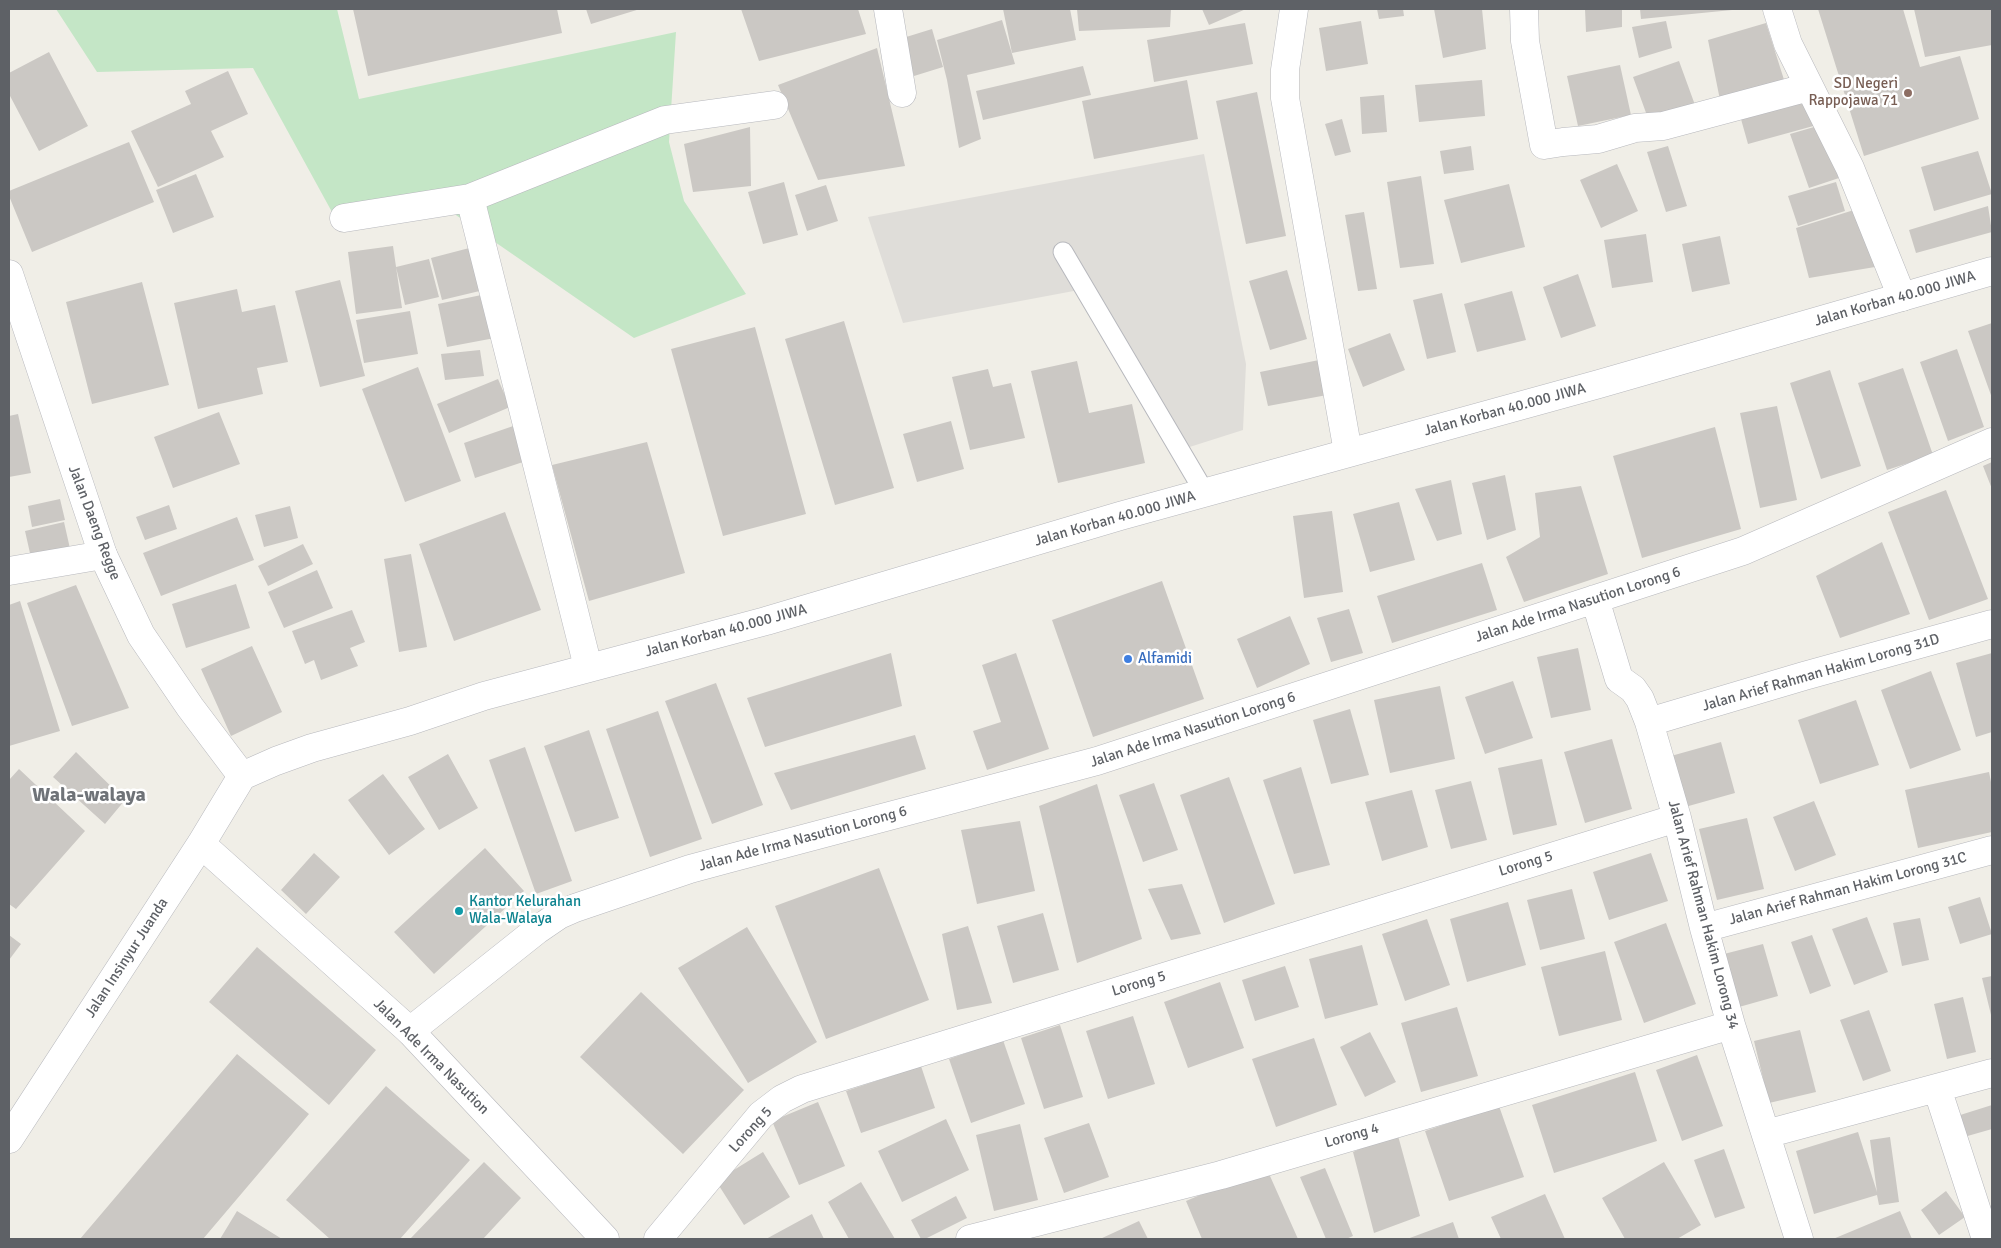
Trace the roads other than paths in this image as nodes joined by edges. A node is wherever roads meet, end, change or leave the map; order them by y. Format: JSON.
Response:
{"nodes":[{"id":1,"x":888,"y":9,"type":"edge"},
{"id":2,"x":1294,"y":9,"type":"edge"},
{"id":3,"x":1524,"y":9,"type":"edge"},
{"id":4,"x":1776,"y":9,"type":"edge"},
{"id":5,"x":1809,"y":87,"type":"junction"},
{"id":6,"x":902,"y":93,"type":"dead end"},
{"id":7,"x":774,"y":106,"type":"dead end"},
{"id":8,"x":470,"y":198,"type":"junction"},
{"id":9,"x":344,"y":218,"type":"dead end"},
{"id":10,"x":1063,"y":252,"type":"dead end"},
{"id":11,"x":1992,"y":271,"type":"edge"},
{"id":12,"x":9,"y":274,"type":"edge"},
{"id":13,"x":1902,"y":297,"type":"junction"},
{"id":14,"x":1992,"y":442,"type":"edge"},
{"id":15,"x":1348,"y":452,"type":"junction"},
{"id":16,"x":1205,"y":493,"type":"junction"},
{"id":17,"x":103,"y":556,"type":"junction"},
{"id":18,"x":9,"y":572,"type":"edge"},
{"id":19,"x":1595,"y":599,"type":"junction"},
{"id":20,"x":1992,"y":624,"type":"edge"},
{"id":21,"x":588,"y":667,"type":"junction"},
{"id":22,"x":1649,"y":722,"type":"junction"},
{"id":23,"x":242,"y":776,"type":"junction"},
{"id":24,"x":1677,"y":818,"type":"junction"},
{"id":25,"x":202,"y":844,"type":"junction"},
{"id":26,"x":1992,"y":850,"type":"edge"},
{"id":27,"x":1704,"y":928,"type":"junction"},
{"id":28,"x":1731,"y":1025,"type":"junction"},
{"id":29,"x":410,"y":1032,"type":"junction"},
{"id":30,"x":1992,"y":1073,"type":"edge"},
{"id":31,"x":1937,"y":1088,"type":"junction"},
{"id":32,"x":12,"y":1125,"type":"edge"},
{"id":33,"x":1766,"y":1134,"type":"junction"},
{"id":34,"x":1792,"y":1237,"type":"edge"},
{"id":35,"x":605,"y":1239,"type":"edge"},
{"id":36,"x":658,"y":1239,"type":"edge"},
{"id":37,"x":970,"y":1239,"type":"edge"},
{"id":38,"x":1986,"y":1239,"type":"edge"}],
"edges":[{"from":1,"to":6,"type":"street"},
{"from":2,"to":15,"type":"street"},
{"from":3,"to":5,"type":"street"},
{"from":4,"to":5,"type":"street"},
{"from":5,"to":13,"type":"street"},
{"from":7,"to":8,"type":"street"},
{"from":8,"to":9,"type":"street"},
{"from":8,"to":21,"type":"street"},
{"from":10,"to":16,"type":"lane"},
{"from":11,"to":13,"type":"street","name":"Jalan Korban 40.000 JIWA"},
{"from":12,"to":17,"type":"street","name":"Jalan Daeng Regge"},
{"from":13,"to":15,"type":"street","name":"Jalan Korban 40.000 JIWA"},
{"from":14,"to":19,"type":"street","name":"Jalan Ade Irma Nasution Lorong 6"},
{"from":15,"to":16,"type":"street","name":"Jalan Korban 40.000 JIWA"},
{"from":16,"to":21,"type":"street","name":"Jalan Korban 40.000 JIWA"},
{"from":17,"to":18,"type":"street"},
{"from":17,"to":23,"type":"street","name":"Jalan Daeng Regge"},
{"from":19,"to":22,"type":"street","name":"Jalan Arief Rahman Hakim Lorong 34"},
{"from":19,"to":29,"type":"street","name":"Jalan Ade Irma Nasution Lorong 6"},
{"from":20,"to":22,"type":"street","name":"Jalan Arief Rahman Hakim Lorong 31D"},
{"from":21,"to":23,"type":"street","name":"Jalan Korban 40.000 JIWA"},
{"from":22,"to":24,"type":"street","name":"Jalan Arief Rahman Hakim Lorong 34"},
{"from":23,"to":25,"type":"street","name":"Jalan Insinyur Juanda"},
{"from":24,"to":27,"type":"street","name":"Jalan Arief Rahman Hakim Lorong 34"},
{"from":24,"to":36,"type":"street","name":"Lorong 5"},
{"from":25,"to":29,"type":"street","name":"Jalan Ade Irma Nasution"},
{"from":25,"to":32,"type":"street","name":"Jalan Insinyur Juanda"},
{"from":26,"to":27,"type":"street","name":"Jalan Arief Rahman Hakim Lorong 31C"},
{"from":27,"to":28,"type":"street","name":"Jalan Arief Rahman Hakim Lorong 34"},
{"from":28,"to":33,"type":"street","name":"Jalan Arief Rahman Hakim Lorong 34"},
{"from":28,"to":37,"type":"street","name":"Lorong 4"},
{"from":29,"to":35,"type":"street","name":"Jalan Ade Irma Nasution"},
{"from":30,"to":31,"type":"street"},
{"from":31,"to":33,"type":"street"},
{"from":31,"to":38,"type":"street"},
{"from":33,"to":34,"type":"street","name":"Jalan Arief Rahman Hakim Lorong 34"}]}
